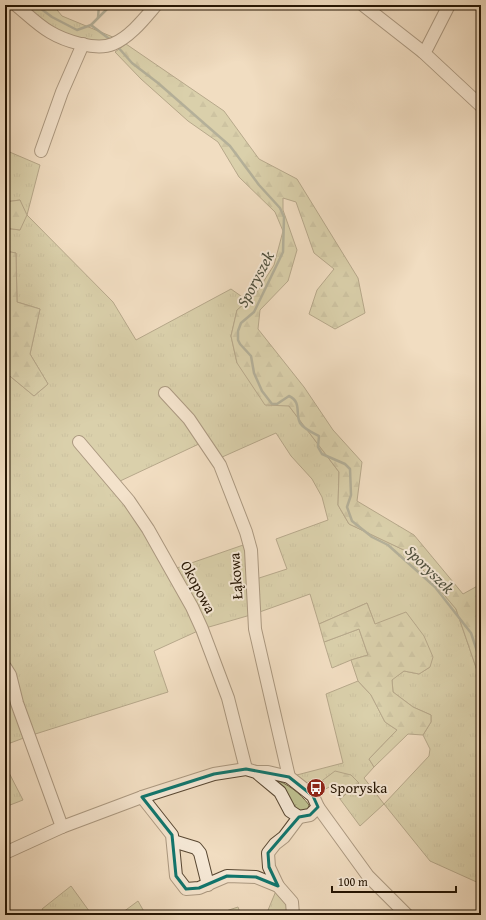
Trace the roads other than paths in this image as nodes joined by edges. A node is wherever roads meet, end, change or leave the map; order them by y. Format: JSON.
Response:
{"nodes":[{"id":1,"x":16,"y":5,"type":"edge"},
{"id":2,"x":156,"y":5,"type":"edge"},
{"id":3,"x":363,"y":5,"type":"edge"},
{"id":4,"x":449,"y":5,"type":"edge"},
{"id":5,"x":86,"y":45,"type":"junction"},
{"id":6,"x":423,"y":52,"type":"junction"},
{"id":7,"x":481,"y":106,"type":"edge"},
{"id":8,"x":41,"y":151,"type":"dead end"},
{"id":9,"x":165,"y":393,"type":"dead end"},
{"id":10,"x":79,"y":442,"type":"dead end"},
{"id":11,"x":5,"y":667,"type":"edge"},
{"id":12,"x":251,"y":770,"type":"junction"},
{"id":13,"x":289,"y":777,"type":"junction"},
{"id":14,"x":142,"y":797,"type":"junction"},
{"id":15,"x":318,"y":807,"type":"junction"},
{"id":16,"x":299,"y":817,"type":"junction"},
{"id":17,"x":62,"y":827,"type":"junction"},
{"id":18,"x":173,"y":841,"type":"junction"},
{"id":19,"x":5,"y":853,"type":"edge"},
{"id":20,"x":208,"y":884,"type":"junction"},
{"id":21,"x":278,"y":886,"type":"junction"},
{"id":22,"x":293,"y":915,"type":"edge"},
{"id":23,"x":408,"y":915,"type":"edge"}],
"edges":[{"from":1,"to":5,"type":"street"},
{"from":2,"to":5,"type":"street"},
{"from":3,"to":6,"type":"street"},
{"from":4,"to":6,"type":"street"},
{"from":5,"to":8,"type":"street"},
{"from":6,"to":7,"type":"street"},
{"from":9,"to":13,"type":"street","name":"Łąkowa"},
{"from":10,"to":12,"type":"street","name":"Okopowa"},
{"from":11,"to":17,"type":"street"},
{"from":12,"to":13,"type":"street"},
{"from":12,"to":14,"type":"street"},
{"from":12,"to":16,"type":"street"},
{"from":13,"to":15,"type":"street"},
{"from":14,"to":17,"type":"street"},
{"from":14,"to":18,"type":"street"},
{"from":15,"to":16,"type":"street"},
{"from":15,"to":23,"type":"street"},
{"from":16,"to":21,"type":"street"},
{"from":17,"to":19,"type":"street"},
{"from":18,"to":20,"type":"street"},
{"from":18,"to":20,"type":"street"},
{"from":20,"to":21,"type":"street"},
{"from":21,"to":22,"type":"street"}]}
